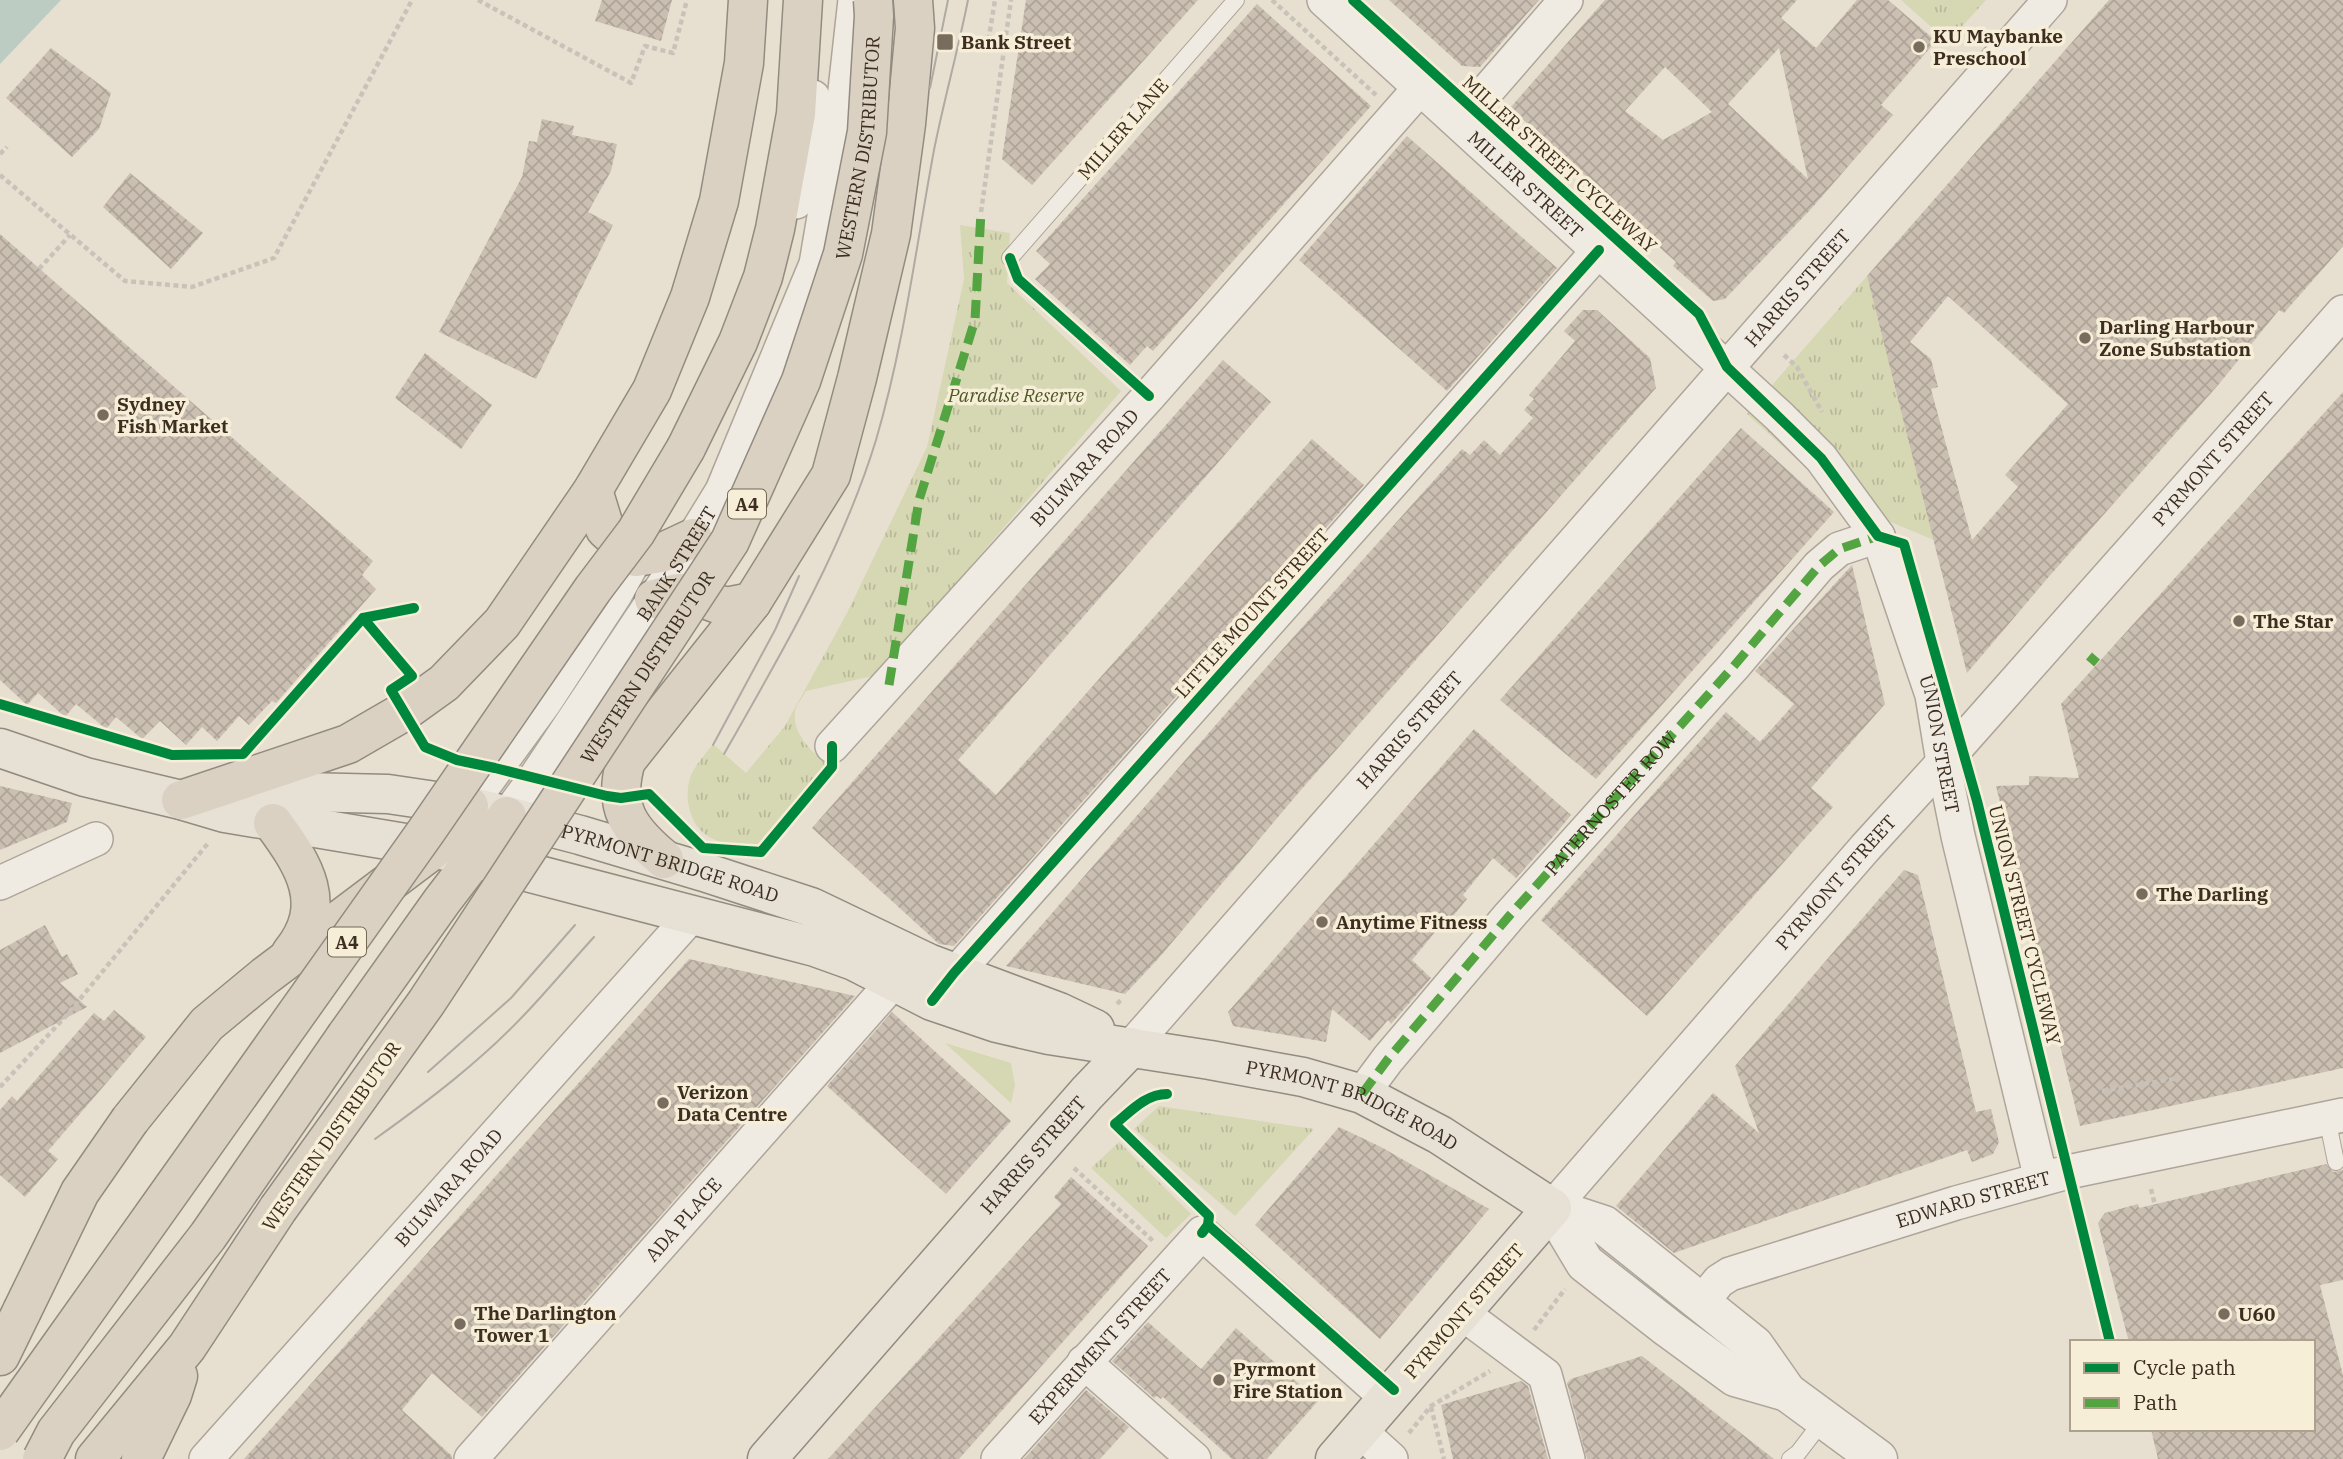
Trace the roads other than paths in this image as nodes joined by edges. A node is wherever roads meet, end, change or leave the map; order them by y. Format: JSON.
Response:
{"nodes":[{"id":1,"x":748,"y":0,"type":"edge"},
{"id":2,"x":803,"y":0,"type":"edge"},
{"id":3,"x":819,"y":0,"type":"edge"},
{"id":4,"x":855,"y":0,"type":"edge"},
{"id":5,"x":873,"y":0,"type":"edge"},
{"id":6,"x":913,"y":0,"type":"edge"},
{"id":7,"x":1236,"y":0,"type":"edge"},
{"id":8,"x":1324,"y":0,"type":"edge"},
{"id":9,"x":1566,"y":0,"type":"edge"},
{"id":10,"x":2050,"y":0,"type":"edge"},
{"id":11,"x":1420,"y":88,"type":"junction"},
{"id":12,"x":1460,"y":122,"type":"junction"},
{"id":13,"x":1600,"y":250,"type":"junction"},
{"id":14,"x":1010,"y":258,"type":"dead end"},
{"id":15,"x":2343,"y":312,"type":"edge"},
{"id":16,"x":1727,"y":367,"type":"junction"},
{"id":17,"x":593,"y":490,"type":"junction"},
{"id":18,"x":606,"y":529,"type":"junction"},
{"id":19,"x":1878,"y":536,"type":"junction"},
{"id":20,"x":665,"y":562,"type":"junction"},
{"id":21,"x":614,"y":594,"type":"junction"},
{"id":22,"x":752,"y":602,"type":"junction"},
{"id":23,"x":832,"y":746,"type":"dead end"},
{"id":24,"x":0,"y":747,"type":"edge"},
{"id":25,"x":1943,"y":762,"type":"junction"},
{"id":26,"x":181,"y":800,"type":"junction"},
{"id":27,"x":469,"y":806,"type":"junction"},
{"id":28,"x":507,"y":816,"type":"junction"},
{"id":29,"x":273,"y":823,"type":"junction"},
{"id":30,"x":96,"y":839,"type":"dead end"},
{"id":31,"x":435,"y":848,"type":"junction"},
{"id":32,"x":475,"y":858,"type":"junction"},
{"id":33,"x":664,"y":859,"type":"junction"},
{"id":34,"x":0,"y":883,"type":"edge"},
{"id":35,"x":692,"y":915,"type":"junction"},
{"id":36,"x":283,"y":962,"type":"junction"},
{"id":37,"x":895,"y":980,"type":"junction"},
{"id":38,"x":943,"y":987,"type":"junction"},
{"id":39,"x":1131,"y":1047,"type":"junction"},
{"id":40,"x":1362,"y":1094,"type":"junction"},
{"id":41,"x":2335,"y":1116,"type":"edge"},
{"id":42,"x":2336,"y":1162,"type":"dead end"},
{"id":43,"x":2041,"y":1179,"type":"junction"},
{"id":44,"x":1552,"y":1208,"type":"junction"},
{"id":45,"x":1701,"y":1303,"type":"junction"},
{"id":46,"x":1462,"y":1313,"type":"junction"},
{"id":47,"x":187,"y":1347,"type":"junction"},
{"id":48,"x":0,"y":1356,"type":"edge"},
{"id":49,"x":1084,"y":1362,"type":"junction"},
{"id":50,"x":1787,"y":1392,"type":"junction"},
{"id":51,"x":1387,"y":1398,"type":"junction"},
{"id":52,"x":1824,"y":1419,"type":"junction"},
{"id":53,"x":1359,"y":1430,"type":"junction"},
{"id":54,"x":0,"y":1431,"type":"edge"},
{"id":55,"x":1400,"y":1446,"type":"edge"},
{"id":56,"x":42,"y":1459,"type":"edge"},
{"id":57,"x":94,"y":1459,"type":"edge"},
{"id":58,"x":141,"y":1459,"type":"edge"},
{"id":59,"x":206,"y":1459,"type":"edge"},
{"id":60,"x":471,"y":1459,"type":"edge"},
{"id":61,"x":767,"y":1459,"type":"edge"},
{"id":62,"x":998,"y":1459,"type":"edge"},
{"id":63,"x":1194,"y":1459,"type":"edge"},
{"id":64,"x":1335,"y":1459,"type":"edge"},
{"id":65,"x":1568,"y":1459,"type":"edge"},
{"id":66,"x":1790,"y":1459,"type":"edge"},
{"id":67,"x":1878,"y":1459,"type":"edge"}],
"edges":[{"from":1,"to":17,"type":"highway"},
{"from":2,"to":54,"type":"highway","number":"A4","bridge":true},
{"from":3,"to":20,"type":"street","name":"BANK STREET"},
{"from":4,"to":20,"type":"street","name":"BANK STREET"},
{"from":5,"to":47,"type":"highway","name":"WESTERN DISTRIBUTOR","number":"A4","bridge":true},
{"from":6,"to":22,"type":"highway"},
{"from":7,"to":14,"type":"lane","name":"MILLER LANE"},
{"from":8,"to":11,"type":"street","name":"MILLER STREET"},
{"from":9,"to":12,"type":"street"},
{"from":10,"to":16,"type":"street","name":"HARRIS STREET"},
{"from":11,"to":12,"type":"street","name":"MILLER STREET"},
{"from":11,"to":23,"type":"street","name":"BULWARA ROAD"},
{"from":12,"to":13,"type":"street","name":"MILLER STREET"},
{"from":13,"to":16,"type":"street","name":"MILLER STREET"},
{"from":13,"to":38,"type":"street","name":"LITTLE MOUNT STREET"},
{"from":15,"to":25,"type":"street","name":"PYRMONT STREET"},
{"from":16,"to":19,"type":"street","name":"UNION STREET"},
{"from":16,"to":39,"type":"street","name":"HARRIS STREET"},
{"from":17,"to":18,"type":"highway"},
{"from":17,"to":26,"type":"highway"},
{"from":18,"to":20,"type":"highway"},
{"from":18,"to":21,"type":"highway"},
{"from":19,"to":25,"type":"street","name":"UNION STREET"},
{"from":19,"to":40,"type":"street","name":"PATERNOSTER ROW"},
{"from":20,"to":21,"type":"street","name":"BANK STREET"},
{"from":20,"to":22,"type":"highway"},
{"from":20,"to":28,"type":"street","name":"BANK STREET"},
{"from":21,"to":27,"type":"street","name":"BANK STREET"},
{"from":22,"to":33,"type":"highway"},
{"from":24,"to":26,"type":"main road","name":"PYRMONT BRIDGE ROAD"},
{"from":25,"to":43,"type":"street","name":"UNION STREET"},
{"from":25,"to":44,"type":"street","name":"PYRMONT STREET"},
{"from":26,"to":27,"type":"main road","name":"PYRMONT BRIDGE ROAD"},
{"from":26,"to":29,"type":"main road","name":"PYRMONT BRIDGE ROAD"},
{"from":27,"to":28,"type":"main road","name":"PYRMONT BRIDGE ROAD"},
{"from":27,"to":31,"type":"highway"},
{"from":28,"to":32,"type":"highway"},
{"from":28,"to":33,"type":"main road","name":"PYRMONT BRIDGE ROAD"},
{"from":29,"to":31,"type":"main road","name":"PYRMONT BRIDGE ROAD"},
{"from":29,"to":36,"type":"highway"},
{"from":30,"to":34,"type":"street"},
{"from":31,"to":32,"type":"main road","name":"PYRMONT BRIDGE ROAD"},
{"from":31,"to":36,"type":"highway"},
{"from":32,"to":35,"type":"main road","name":"PYRMONT BRIDGE ROAD"},
{"from":32,"to":56,"type":"highway","bridge":true},
{"from":33,"to":38,"type":"main road","name":"PYRMONT BRIDGE ROAD"},
{"from":35,"to":37,"type":"main road","name":"PYRMONT BRIDGE ROAD"},
{"from":35,"to":59,"type":"street","name":"BULWARA ROAD"},
{"from":36,"to":48,"type":"highway","bridge":true},
{"from":37,"to":38,"type":"main road","name":"PYRMONT BRIDGE ROAD"},
{"from":37,"to":60,"type":"street","name":"ADA PLACE"},
{"from":38,"to":39,"type":"main road","name":"PYRMONT BRIDGE ROAD"},
{"from":39,"to":40,"type":"main road","name":"PYRMONT BRIDGE ROAD"},
{"from":39,"to":61,"type":"main road","name":"HARRIS STREET"},
{"from":40,"to":44,"type":"main road","name":"PYRMONT BRIDGE ROAD"},
{"from":41,"to":42,"type":"lane"},
{"from":41,"to":43,"type":"street","name":"EDWARD STREET"},
{"from":43,"to":45,"type":"street","name":"EDWARD STREET"},
{"from":44,"to":45,"type":"street","name":"PYRMONT BRIDGE ROAD"},
{"from":44,"to":46,"type":"main road","name":"PYRMONT STREET"},
{"from":44,"to":50,"type":"street","name":"PYRMONT BRIDGE ROAD"},
{"from":45,"to":50,"type":"street","name":"PYRMONT BRIDGE ROAD"},
{"from":46,"to":51,"type":"main road","name":"PYRMONT STREET"},
{"from":46,"to":65,"type":"street"},
{"from":47,"to":57,"type":"highway","name":"WESTERN DISTRIBUTOR","number":"A4"},
{"from":47,"to":58,"type":"highway"},
{"from":49,"to":51,"type":"street","name":"EXPERIMENT STREET"},
{"from":49,"to":62,"type":"street","name":"EXPERIMENT STREET"},
{"from":49,"to":63,"type":"street"},
{"from":50,"to":52,"type":"street","name":"PYRMONT BRIDGE ROAD"},
{"from":51,"to":53,"type":"main road","name":"PYRMONT STREET"},
{"from":52,"to":66,"type":"lane"},
{"from":52,"to":67,"type":"street","name":"PYRMONT BRIDGE ROAD"},
{"from":53,"to":55,"type":"street"},
{"from":53,"to":64,"type":"main road","name":"PYRMONT STREET"}]}
